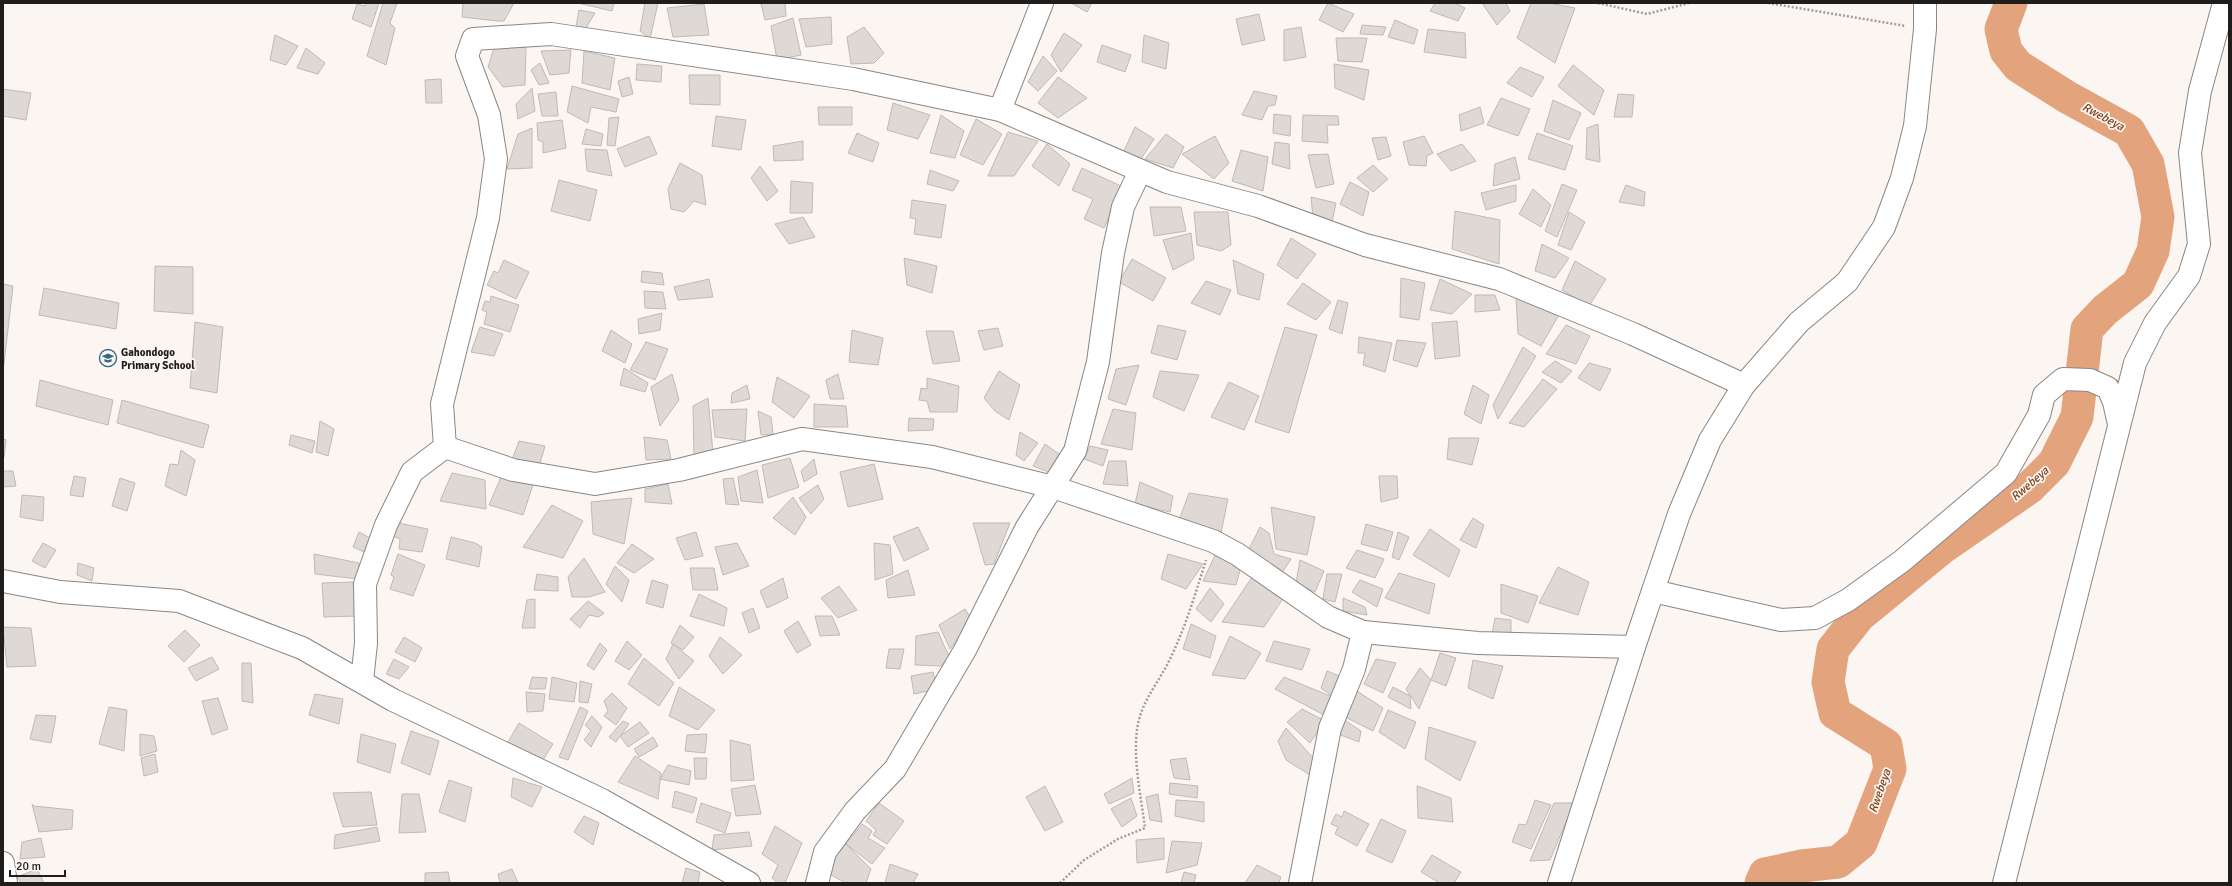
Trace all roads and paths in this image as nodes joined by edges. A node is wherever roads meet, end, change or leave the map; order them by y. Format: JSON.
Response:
{"nodes":[{"id":1,"x":1042,"y":3,"type":"edge"},
{"id":2,"x":1598,"y":3,"type":"edge"},
{"id":3,"x":1689,"y":3,"type":"edge"},
{"id":4,"x":1768,"y":3,"type":"edge"},
{"id":5,"x":1925,"y":3,"type":"edge"},
{"id":6,"x":2224,"y":3,"type":"edge"},
{"id":7,"x":1925,"y":30,"type":"junction"},
{"id":8,"x":1000,"y":110,"type":"junction"},
{"id":9,"x":1140,"y":170,"type":"junction"},
{"id":10,"x":1744,"y":385,"type":"junction"},
{"id":11,"x":2119,"y":425,"type":"junction"},
{"id":12,"x":445,"y":447,"type":"junction"},
{"id":13,"x":1053,"y":488,"type":"junction"},
{"id":14,"x":1212,"y":541,"type":"junction"},
{"id":15,"x":3,"y":581,"type":"edge"},
{"id":16,"x":1653,"y":591,"type":"junction"},
{"id":17,"x":1363,"y":632,"type":"junction"},
{"id":18,"x":1634,"y":647,"type":"junction"},
{"id":19,"x":362,"y":681,"type":"junction"},
{"id":20,"x":3,"y":863,"type":"edge"},
{"id":21,"x":6,"y":883,"type":"edge"},
{"id":22,"x":749,"y":883,"type":"edge"},
{"id":23,"x":817,"y":883,"type":"edge"},
{"id":24,"x":1060,"y":883,"type":"edge"},
{"id":25,"x":1300,"y":883,"type":"edge"},
{"id":26,"x":1559,"y":883,"type":"edge"},
{"id":27,"x":2004,"y":883,"type":"edge"}],
"edges":[{"from":1,"to":8,"type":"street"},
{"from":2,"to":3,"type":"path"},
{"from":4,"to":7,"type":"path"},
{"from":5,"to":7,"type":"street"},
{"from":6,"to":11,"type":"street"},
{"from":7,"to":10,"type":"street"},
{"from":8,"to":9,"type":"street"},
{"from":8,"to":12,"type":"street"},
{"from":9,"to":10,"type":"street"},
{"from":9,"to":13,"type":"street"},
{"from":10,"to":16,"type":"street"},
{"from":11,"to":16,"type":"street"},
{"from":11,"to":27,"type":"street"},
{"from":12,"to":13,"type":"street"},
{"from":12,"to":19,"type":"street"},
{"from":13,"to":14,"type":"street"},
{"from":13,"to":23,"type":"street"},
{"from":14,"to":17,"type":"street"},
{"from":14,"to":24,"type":"path"},
{"from":15,"to":19,"type":"street"},
{"from":16,"to":18,"type":"street"},
{"from":17,"to":18,"type":"street"},
{"from":17,"to":25,"type":"street"},
{"from":18,"to":26,"type":"street"},
{"from":19,"to":22,"type":"street"},
{"from":20,"to":21,"type":"street"}]}
